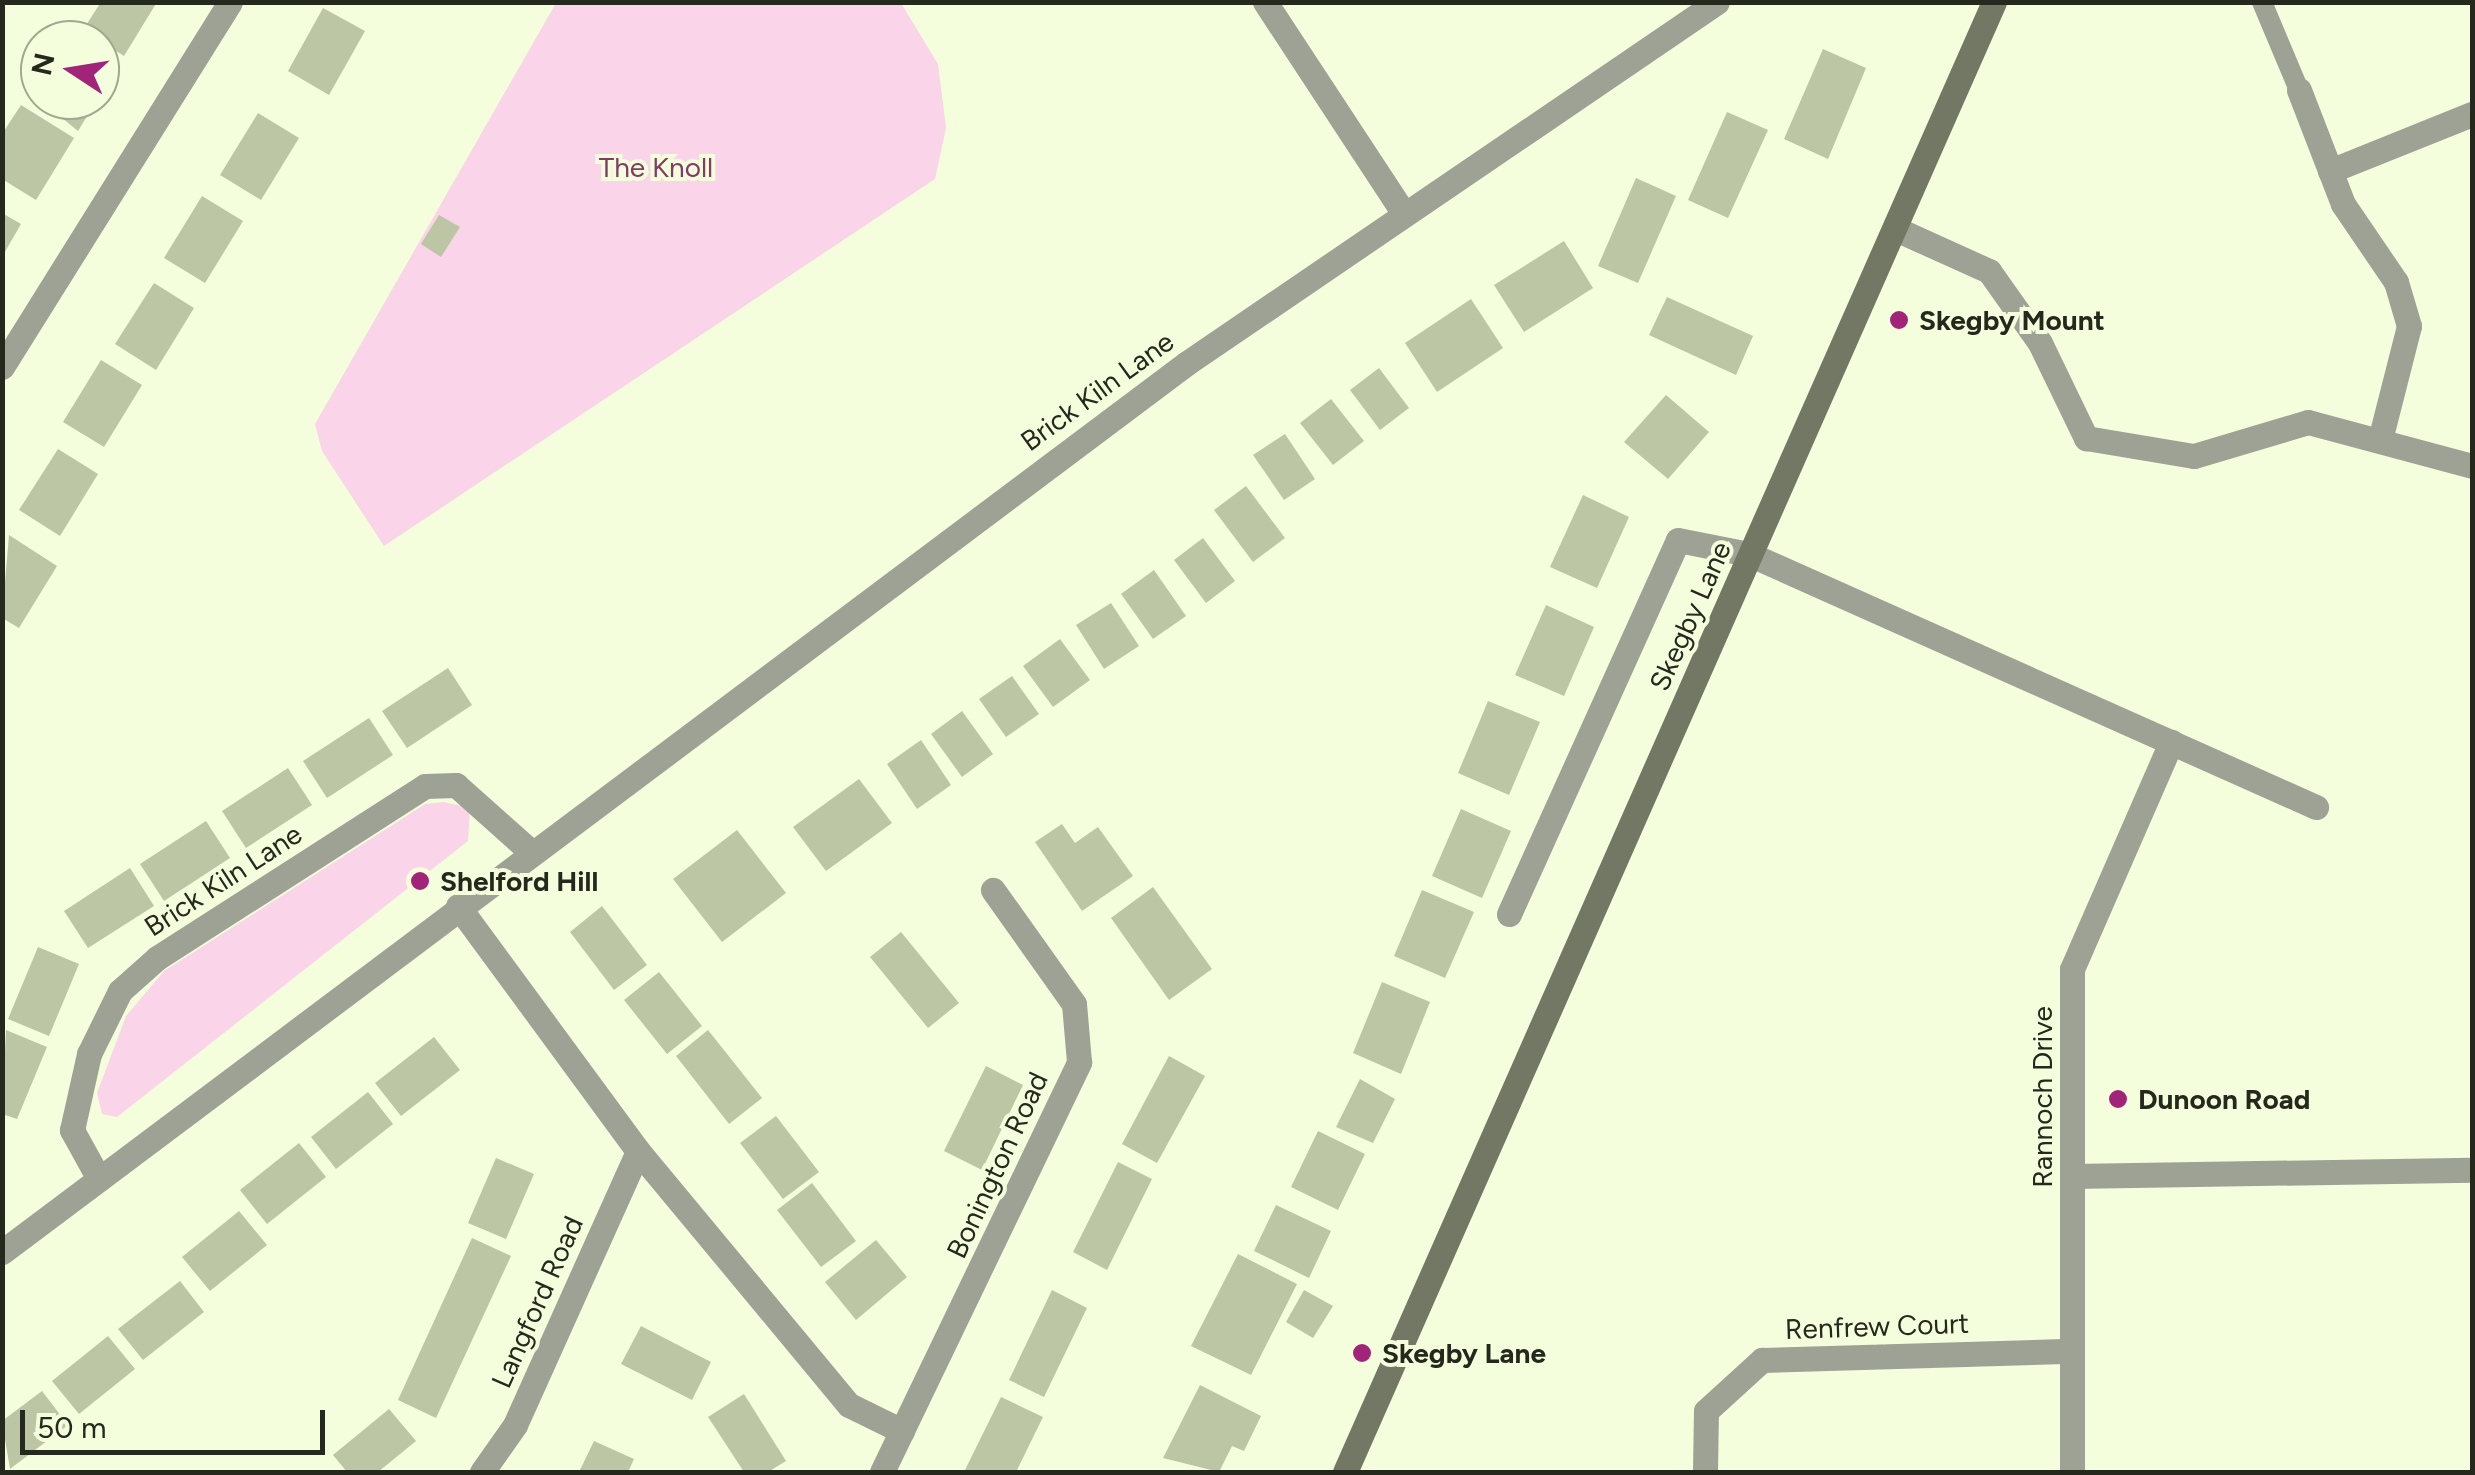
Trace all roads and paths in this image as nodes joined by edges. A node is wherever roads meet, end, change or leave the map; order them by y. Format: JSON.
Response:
{"nodes":[{"id":1,"x":230,"y":2,"type":"edge"},
{"id":2,"x":1265,"y":2,"type":"edge"},
{"id":3,"x":1717,"y":2,"type":"edge"},
{"id":4,"x":1994,"y":2,"type":"edge"},
{"id":5,"x":2262,"y":2,"type":"edge"},
{"id":6,"x":2299,"y":90,"type":"joint"},
{"id":7,"x":2472,"y":114,"type":"edge"},
{"id":8,"x":2330,"y":171,"type":"junction"},
{"id":9,"x":1404,"y":214,"type":"junction"},
{"id":10,"x":1898,"y":230,"type":"junction"},
{"id":11,"x":2,"y":367,"type":"edge"},
{"id":12,"x":2381,"y":436,"type":"junction"},
{"id":13,"x":2472,"y":466,"type":"edge"},
{"id":14,"x":1748,"y":554,"type":"junction"},
{"id":15,"x":2171,"y":742,"type":"junction"},
{"id":16,"x":2316,"y":808,"type":"dead end"},
{"id":17,"x":530,"y":852,"type":"junction"},
{"id":18,"x":994,"y":890,"type":"dead end"},
{"id":19,"x":458,"y":906,"type":"junction"},
{"id":20,"x":1510,"y":914,"type":"dead end"},
{"id":21,"x":638,"y":1151,"type":"junction"},
{"id":22,"x":2472,"y":1170,"type":"edge"},
{"id":23,"x":2072,"y":1176,"type":"junction"},
{"id":24,"x":99,"y":1179,"type":"junction"},
{"id":25,"x":2,"y":1252,"type":"edge"},
{"id":26,"x":2072,"y":1351,"type":"junction"},
{"id":27,"x":902,"y":1431,"type":"junction"},
{"id":28,"x":482,"y":1472,"type":"edge"},
{"id":29,"x":882,"y":1472,"type":"edge"},
{"id":30,"x":1345,"y":1472,"type":"edge"},
{"id":31,"x":1706,"y":1472,"type":"edge"},
{"id":32,"x":2072,"y":1472,"type":"edge"}],
"edges":[{"from":1,"to":11,"type":"street"},
{"from":2,"to":9,"type":"street"},
{"from":3,"to":9,"type":"street","name":"Brick Kiln Lane"},
{"from":4,"to":10,"type":"main road","name":"Skegby Lane"},
{"from":5,"to":6,"type":"lane"},
{"from":6,"to":8,"type":"street"},
{"from":7,"to":8,"type":"street"},
{"from":8,"to":12,"type":"street"},
{"from":9,"to":17,"type":"street","name":"Brick Kiln Lane"},
{"from":10,"to":12,"type":"street"},
{"from":10,"to":14,"type":"main road","name":"Skegby Lane"},
{"from":12,"to":13,"type":"street"},
{"from":14,"to":15,"type":"street"},
{"from":14,"to":20,"type":"street"},
{"from":14,"to":30,"type":"main road","name":"Skegby Lane"},
{"from":15,"to":16,"type":"street"},
{"from":15,"to":23,"type":"street","name":"Rannoch Drive"},
{"from":17,"to":19,"type":"street","name":"Brick Kiln Lane"},
{"from":17,"to":24,"type":"street","name":"Brick Kiln Lane"},
{"from":18,"to":27,"type":"street","name":"Bonington Road"},
{"from":19,"to":21,"type":"street"},
{"from":19,"to":24,"type":"street","name":"Brick Kiln Lane"},
{"from":21,"to":27,"type":"street"},
{"from":21,"to":28,"type":"street","name":"Langford Road"},
{"from":22,"to":23,"type":"street"},
{"from":23,"to":26,"type":"street","name":"Rannoch Drive"},
{"from":24,"to":25,"type":"street","name":"Brick Kiln Lane"},
{"from":26,"to":31,"type":"street","name":"Renfrew Court"},
{"from":26,"to":32,"type":"street","name":"Rannoch Drive"},
{"from":27,"to":29,"type":"street","name":"Bonington Road"}]}
